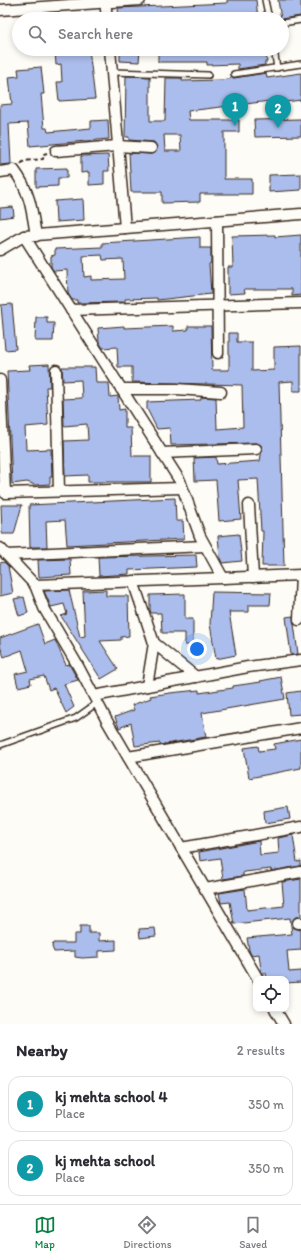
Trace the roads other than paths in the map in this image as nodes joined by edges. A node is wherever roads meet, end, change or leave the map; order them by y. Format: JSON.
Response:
{"nodes":[{"id":1,"x":140,"y":0,"type":"edge"},
{"id":2,"x":265,"y":0,"type":"edge"},
{"id":3,"x":105,"y":1,"type":"edge"},
{"id":4,"x":0,"y":10,"type":"edge"},
{"id":5,"x":106,"y":12,"type":"edge"},
{"id":6,"x":268,"y":12,"type":"edge"},
{"id":7,"x":301,"y":20,"type":"edge"},
{"id":8,"x":289,"y":22,"type":"edge"},
{"id":9,"x":111,"y":56,"type":"edge"},
{"id":10,"x":275,"y":56,"type":"edge"},
{"id":11,"x":301,"y":64,"type":"edge"},
{"id":12,"x":277,"y":68,"type":"junction"},
{"id":13,"x":113,"y":72,"type":"junction"},
{"id":14,"x":234,"y":74,"type":"dead end"},
{"id":15,"x":208,"y":75,"type":"dead end"},
{"id":16,"x":117,"y":146,"type":"junction"},
{"id":17,"x":151,"y":148,"type":"dead end"},
{"id":18,"x":56,"y":151,"type":"road end"},
{"id":19,"x":0,"y":172,"type":"edge"},
{"id":20,"x":301,"y":214,"type":"edge"},
{"id":21,"x":217,"y":221,"type":"junction"},
{"id":22,"x":125,"y":228,"type":"junction"},
{"id":23,"x":24,"y":236,"type":"junction"},
{"id":24,"x":36,"y":236,"type":"junction"},
{"id":25,"x":0,"y":250,"type":"edge"},
{"id":26,"x":301,"y":303,"type":"edge"},
{"id":27,"x":218,"y":306,"type":"junction"},
{"id":28,"x":71,"y":310,"type":"junction"},
{"id":29,"x":218,"y":353,"type":"dead end"},
{"id":30,"x":56,"y":370,"type":"dead end"},
{"id":31,"x":0,"y":380,"type":"edge"},
{"id":32,"x":121,"y":389,"type":"junction"},
{"id":33,"x":221,"y":392,"type":"dead end"},
{"id":34,"x":256,"y":449,"type":"dead end"},
{"id":35,"x":162,"y":453,"type":"junction"},
{"id":36,"x":182,"y":488,"type":"junction"},
{"id":37,"x":59,"y":491,"type":"junction"},
{"id":38,"x":249,"y":505,"type":"dead end"},
{"id":39,"x":205,"y":546,"type":"junction"},
{"id":40,"x":3,"y":552,"type":"edge"},
{"id":41,"x":301,"y":575,"type":"edge"},
{"id":42,"x":253,"y":577,"type":"junction"},
{"id":43,"x":223,"y":578,"type":"junction"},
{"id":44,"x":133,"y":581,"type":"junction"},
{"id":45,"x":35,"y":585,"type":"junction"},
{"id":46,"x":299,"y":620,"type":"dead end"},
{"id":47,"x":154,"y":643,"type":"junction"},
{"id":48,"x":301,"y":660,"type":"edge"},
{"id":49,"x":196,"y":677,"type":"junction"},
{"id":50,"x":147,"y":686,"type":"junction"},
{"id":51,"x":96,"y":699,"type":"junction"},
{"id":52,"x":301,"y":728,"type":"edge"},
{"id":53,"x":0,"y":745,"type":"edge"},
{"id":54,"x":128,"y":757,"type":"junction"},
{"id":55,"x":301,"y":827,"type":"edge"},
{"id":56,"x":182,"y":848,"type":"junction"},
{"id":57,"x":301,"y":872,"type":"edge"},
{"id":58,"x":205,"y":889,"type":"junction"},
{"id":59,"x":256,"y":976,"type":"edge"},
{"id":60,"x":277,"y":1012,"type":"edge"},
{"id":61,"x":284,"y":1024,"type":"edge"}],
"edges":[{"from":1,"to":3,"type":"street"},
{"from":2,"to":6,"type":"lane"},
{"from":3,"to":4,"type":"street"},
{"from":3,"to":5,"type":"street"},
{"from":7,"to":8,"type":"lane"},
{"from":9,"to":13,"type":"street"},
{"from":10,"to":12,"type":"lane"},
{"from":11,"to":12,"type":"lane"},
{"from":12,"to":14,"type":"lane"},
{"from":13,"to":15,"type":"lane"},
{"from":13,"to":16,"type":"street"},
{"from":16,"to":17,"type":"street"},
{"from":16,"to":18,"type":"street"},
{"from":16,"to":22,"type":"street"},
{"from":19,"to":24,"type":"street"},
{"from":20,"to":21,"type":"street"},
{"from":21,"to":22,"type":"street"},
{"from":21,"to":27,"type":"street"},
{"from":22,"to":24,"type":"street"},
{"from":23,"to":24,"type":"street"},
{"from":23,"to":25,"type":"street"},
{"from":23,"to":28,"type":"street"},
{"from":26,"to":27,"type":"street"},
{"from":27,"to":28,"type":"street"},
{"from":27,"to":29,"type":"street"},
{"from":28,"to":32,"type":"street"},
{"from":30,"to":37,"type":"street"},
{"from":31,"to":37,"type":"street"},
{"from":32,"to":33,"type":"street"},
{"from":32,"to":35,"type":"street"},
{"from":34,"to":35,"type":"street"},
{"from":35,"to":36,"type":"street"},
{"from":36,"to":37,"type":"street"},
{"from":36,"to":39,"type":"street"},
{"from":38,"to":42,"type":"street"},
{"from":39,"to":40,"type":"street"},
{"from":39,"to":43,"type":"street"},
{"from":40,"to":45,"type":"street"},
{"from":41,"to":42,"type":"street"},
{"from":41,"to":46,"type":"street"},
{"from":42,"to":43,"type":"street"},
{"from":43,"to":44,"type":"street"},
{"from":44,"to":45,"type":"street"},
{"from":44,"to":47,"type":"street"},
{"from":45,"to":51,"type":"street"},
{"from":47,"to":49,"type":"street"},
{"from":47,"to":50,"type":"street"},
{"from":48,"to":49,"type":"street"},
{"from":49,"to":50,"type":"street"},
{"from":50,"to":51,"type":"street"},
{"from":51,"to":53,"type":"lane"},
{"from":51,"to":54,"type":"street"},
{"from":52,"to":54,"type":"street"},
{"from":54,"to":56,"type":"street"},
{"from":55,"to":56,"type":"street"},
{"from":56,"to":58,"type":"street"},
{"from":57,"to":58,"type":"street"},
{"from":58,"to":59,"type":"street"},
{"from":60,"to":61,"type":"street"}]}
